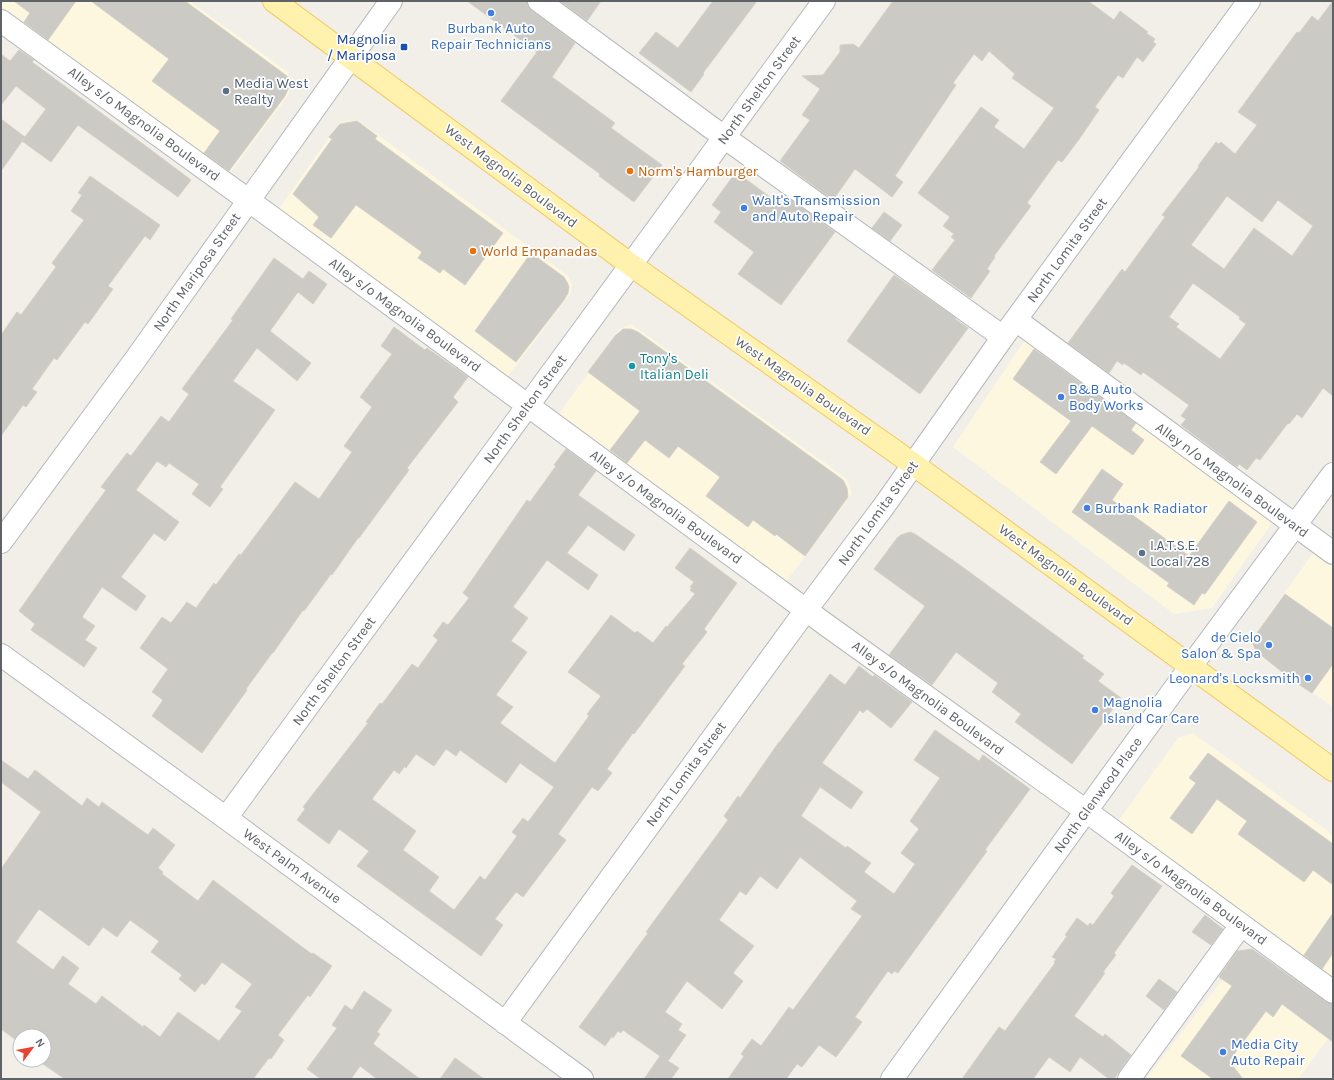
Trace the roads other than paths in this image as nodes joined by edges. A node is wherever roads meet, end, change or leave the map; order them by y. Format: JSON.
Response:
{"nodes":[{"id":1,"x":274,"y":1,"type":"edge"},
{"id":2,"x":391,"y":1,"type":"edge"},
{"id":3,"x":539,"y":1,"type":"edge"},
{"id":4,"x":824,"y":1,"type":"edge"},
{"id":5,"x":1249,"y":1,"type":"edge"},
{"id":6,"x":1,"y":21,"type":"edge"},
{"id":7,"x":350,"y":57,"type":"junction"},
{"id":8,"x":724,"y":137,"type":"junction"},
{"id":9,"x":248,"y":200,"type":"junction"},
{"id":10,"x":631,"y":265,"type":"junction"},
{"id":11,"x":1016,"y":320,"type":"junction"},
{"id":12,"x":1003,"y":337,"type":"junction"},
{"id":13,"x":528,"y":405,"type":"junction"},
{"id":14,"x":913,"y":464,"type":"junction"},
{"id":15,"x":1333,"y":474,"type":"edge"},
{"id":16,"x":1295,"y":526,"type":"junction"},
{"id":17,"x":1,"y":542,"type":"edge"},
{"id":18,"x":1333,"y":553,"type":"edge"},
{"id":19,"x":806,"y":610,"type":"junction"},
{"id":20,"x":1,"y":655,"type":"edge"},
{"id":21,"x":1191,"y":666,"type":"junction"},
{"id":22,"x":1333,"y":770,"type":"edge"},
{"id":23,"x":1086,"y":811,"type":"junction"},
{"id":24,"x":226,"y":818,"type":"junction"},
{"id":25,"x":1241,"y":925,"type":"junction"},
{"id":26,"x":1333,"y":992,"type":"edge"},
{"id":27,"x":505,"y":1023,"type":"junction"},
{"id":28,"x":582,"y":1079,"type":"edge"},
{"id":29,"x":892,"y":1079,"type":"edge"},
{"id":30,"x":1129,"y":1079,"type":"edge"}],
"edges":[{"from":1,"to":7,"type":"main road","name":"West Magnolia Boulevard"},
{"from":2,"to":7,"type":"street","name":"North Mariposa Street"},
{"from":3,"to":8,"type":"street"},
{"from":4,"to":8,"type":"street","name":"North Shelton Street"},
{"from":5,"to":11,"type":"street","name":"North Lomita Street"},
{"from":6,"to":9,"type":"street","name":"Alley s/o Magnolia Boulevard"},
{"from":7,"to":9,"type":"street","name":"North Mariposa Street"},
{"from":7,"to":10,"type":"main road","name":"West Magnolia Boulevard"},
{"from":8,"to":10,"type":"street","name":"North Shelton Street"},
{"from":8,"to":12,"type":"street"},
{"from":9,"to":13,"type":"street","name":"Alley s/o Magnolia Boulevard"},
{"from":9,"to":17,"type":"street","name":"North Mariposa Street"},
{"from":10,"to":13,"type":"street","name":"North Shelton Street"},
{"from":10,"to":14,"type":"main road","name":"West Magnolia Boulevard"},
{"from":11,"to":12,"type":"street","name":"North Lomita Street"},
{"from":11,"to":16,"type":"street","name":"Alley n/o Magnolia Boulevard"},
{"from":12,"to":14,"type":"street","name":"North Lomita Street"},
{"from":13,"to":19,"type":"street","name":"Alley s/o Magnolia Boulevard"},
{"from":13,"to":24,"type":"street","name":"North Shelton Street"},
{"from":14,"to":19,"type":"street","name":"North Lomita Street"},
{"from":14,"to":21,"type":"main road","name":"West Magnolia Boulevard"},
{"from":15,"to":16,"type":"street","name":"North Glenwood Place"},
{"from":16,"to":18,"type":"street","name":"Alley n/o Magnolia Boulevard"},
{"from":16,"to":21,"type":"street","name":"North Glenwood Place"},
{"from":19,"to":23,"type":"street","name":"Alley s/o Magnolia Boulevard"},
{"from":19,"to":27,"type":"street","name":"North Lomita Street"},
{"from":20,"to":24,"type":"street","name":"West Palm Avenue"},
{"from":21,"to":22,"type":"main road","name":"West Magnolia Boulevard"},
{"from":21,"to":23,"type":"street","name":"North Glenwood Place"},
{"from":23,"to":25,"type":"street","name":"Alley s/o Magnolia Boulevard"},
{"from":23,"to":29,"type":"street","name":"North Glenwood Place"},
{"from":24,"to":27,"type":"street","name":"West Palm Avenue"},
{"from":25,"to":26,"type":"street","name":"Alley s/o Magnolia Boulevard"},
{"from":25,"to":30,"type":"street"},
{"from":27,"to":28,"type":"street","name":"West Palm Avenue"}]}
